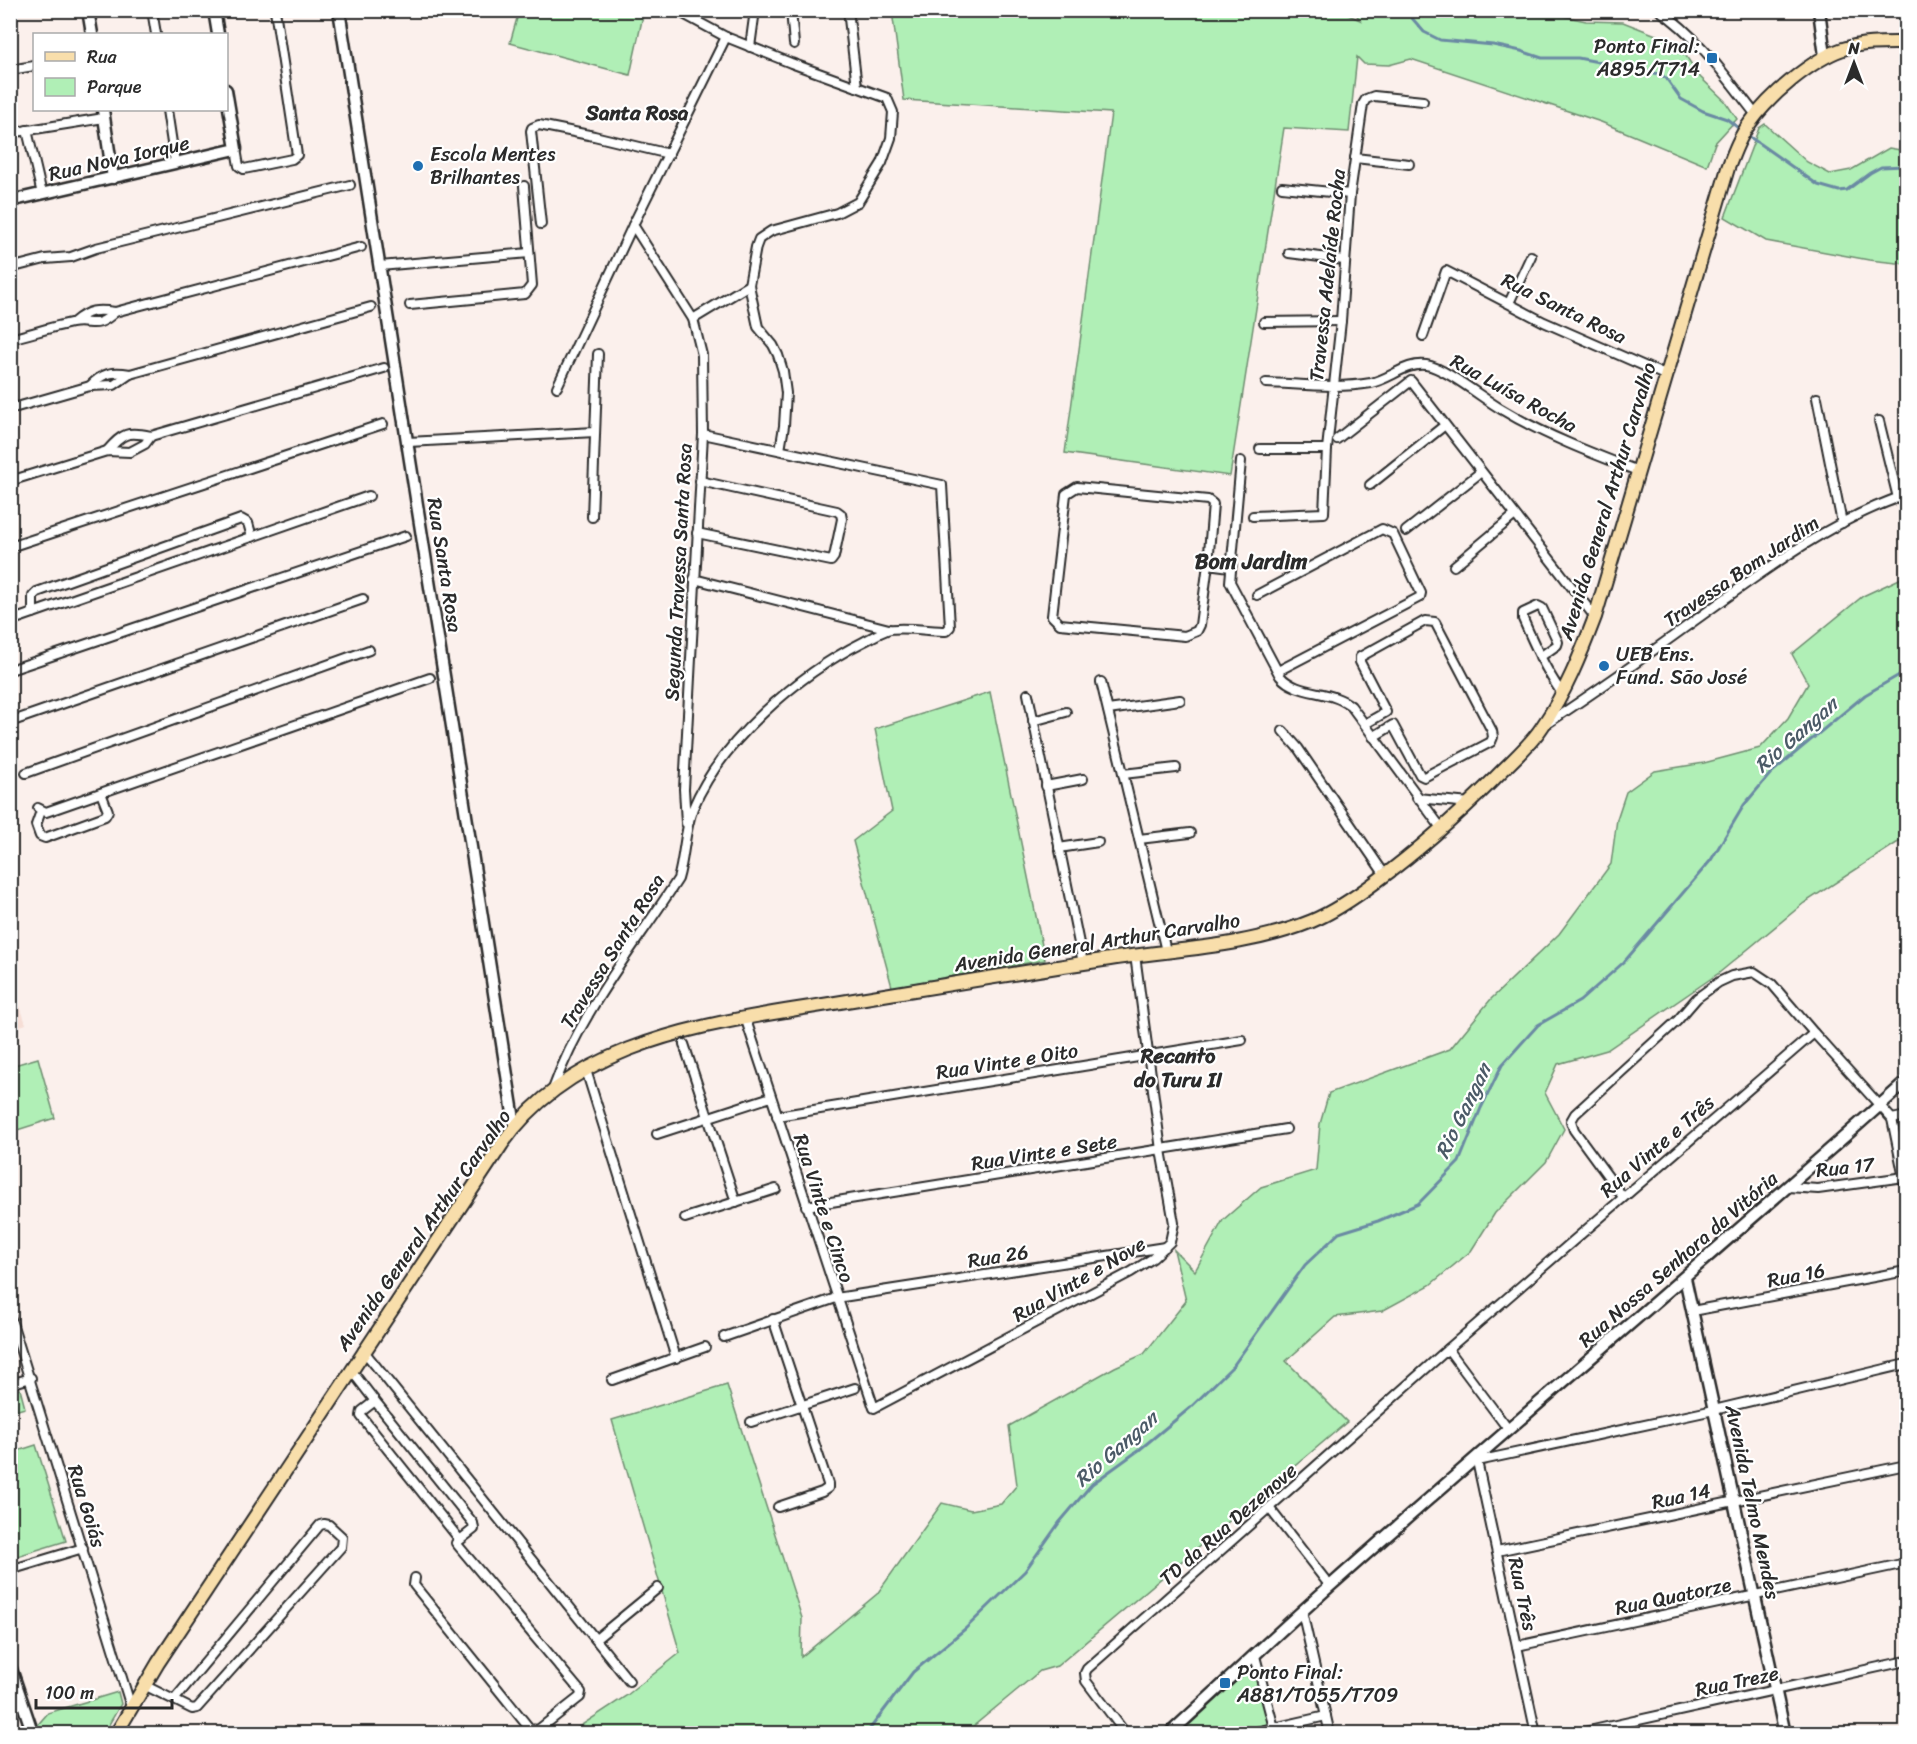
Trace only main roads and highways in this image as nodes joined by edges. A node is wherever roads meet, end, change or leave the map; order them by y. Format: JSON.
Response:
{"nodes":[{"id":1,"x":1906,"y":43,"type":"edge"},
{"id":2,"x":119,"y":1732,"type":"edge"}],
"edges":[{"from":1,"to":2,"type":"main road","name":"Avenida General Arthur Carvalho"}]}
